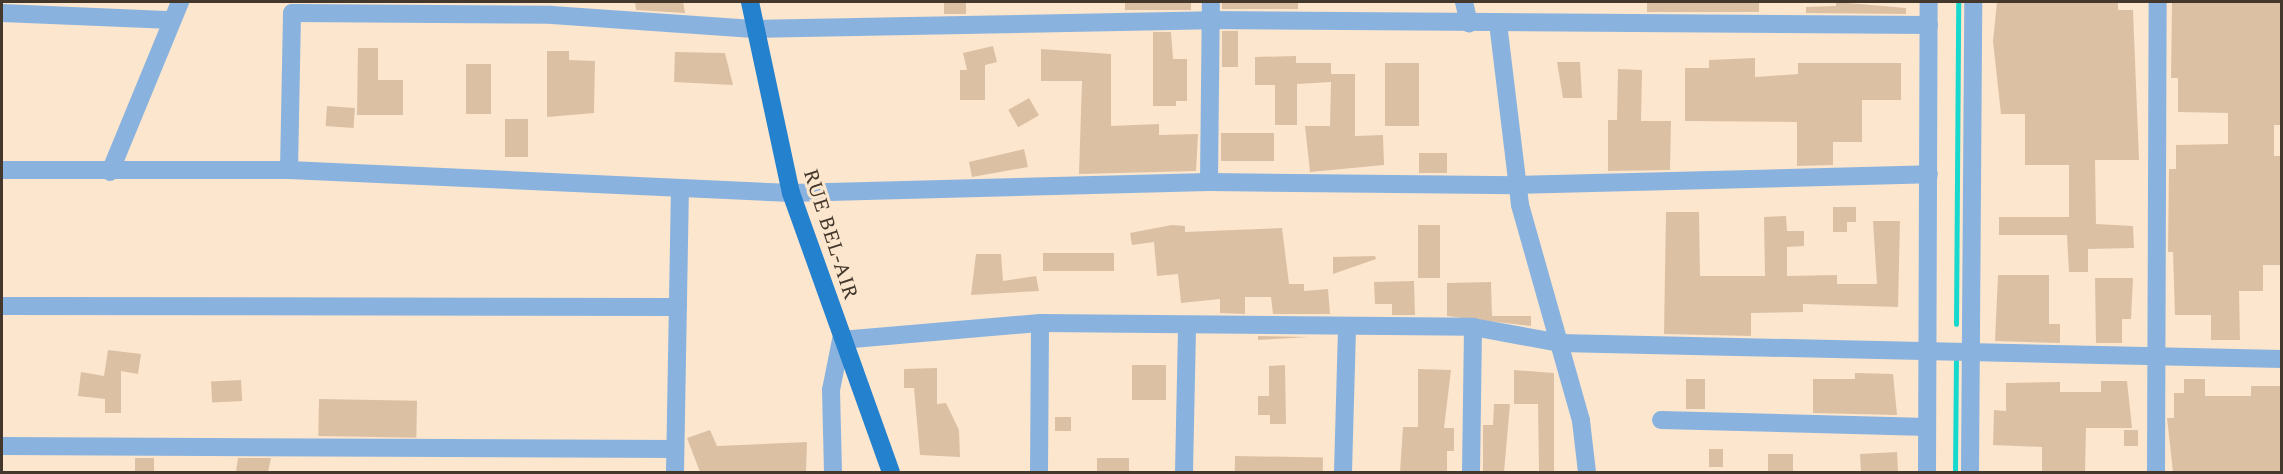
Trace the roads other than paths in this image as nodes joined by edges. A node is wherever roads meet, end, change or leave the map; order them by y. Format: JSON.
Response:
{"nodes":[{"id":1,"x":180,"y":2,"type":"edge"},
{"id":2,"x":750,"y":2,"type":"edge"},
{"id":3,"x":1464,"y":2,"type":"edge"},
{"id":4,"x":1929,"y":2,"type":"edge"},
{"id":5,"x":1972,"y":2,"type":"edge"},
{"id":6,"x":2158,"y":2,"type":"edge"},
{"id":7,"x":551,"y":8,"type":"edge"},
{"id":8,"x":1211,"y":11,"type":"edge"},
{"id":9,"x":2,"y":13,"type":"edge"},
{"id":10,"x":172,"y":20,"type":"junction"},
{"id":11,"x":1469,"y":23,"type":"junction"},
{"id":12,"x":1498,"y":23,"type":"junction"},
{"id":13,"x":1929,"y":25,"type":"junction"},
{"id":14,"x":754,"y":29,"type":"junction"},
{"id":15,"x":2,"y":170,"type":"edge"},
{"id":16,"x":289,"y":170,"type":"junction"},
{"id":17,"x":110,"y":172,"type":"junction"},
{"id":18,"x":1929,"y":174,"type":"junction"},
{"id":19,"x":1209,"y":182,"type":"junction"},
{"id":20,"x":1518,"y":185,"type":"junction"},
{"id":21,"x":680,"y":192,"type":"junction"},
{"id":22,"x":791,"y":193,"type":"junction"},
{"id":23,"x":2,"y":306,"type":"edge"},
{"id":24,"x":678,"y":307,"type":"junction"},
{"id":25,"x":1040,"y":323,"type":"junction"},
{"id":26,"x":1187,"y":325,"type":"junction"},
{"id":27,"x":1347,"y":327,"type":"junction"},
{"id":28,"x":1473,"y":327,"type":"junction"},
{"id":29,"x":841,"y":340,"type":"junction"},
{"id":30,"x":1560,"y":343,"type":"junction"},
{"id":31,"x":1926,"y":351,"type":"junction"},
{"id":32,"x":1970,"y":353,"type":"junction"},
{"id":33,"x":2155,"y":357,"type":"junction"},
{"id":34,"x":2282,"y":359,"type":"edge"},
{"id":35,"x":1661,"y":420,"type":"dead end"},
{"id":36,"x":1927,"y":427,"type":"junction"},
{"id":37,"x":2,"y":446,"type":"edge"},
{"id":38,"x":675,"y":449,"type":"junction"},
{"id":39,"x":675,"y":472,"type":"edge"},
{"id":40,"x":833,"y":472,"type":"edge"},
{"id":41,"x":891,"y":472,"type":"edge"},
{"id":42,"x":1039,"y":472,"type":"edge"},
{"id":43,"x":1184,"y":472,"type":"edge"},
{"id":44,"x":1343,"y":472,"type":"edge"},
{"id":45,"x":1471,"y":472,"type":"edge"},
{"id":46,"x":1587,"y":472,"type":"edge"},
{"id":47,"x":1927,"y":472,"type":"edge"},
{"id":48,"x":1970,"y":472,"type":"edge"},
{"id":49,"x":2156,"y":472,"type":"edge"}],
"edges":[{"from":1,"to":10,"type":"street"},
{"from":2,"to":14,"type":"main road","name":"RUE BEL-AIR"},
{"from":3,"to":11,"type":"street"},
{"from":4,"to":13,"type":"street"},
{"from":5,"to":32,"type":"street"},
{"from":6,"to":33,"type":"street"},
{"from":7,"to":14,"type":"street"},
{"from":7,"to":16,"type":"street"},
{"from":8,"to":11,"type":"street"},
{"from":8,"to":14,"type":"street"},
{"from":8,"to":19,"type":"street"},
{"from":9,"to":10,"type":"street"},
{"from":10,"to":17,"type":"street"},
{"from":11,"to":12,"type":"street"},
{"from":12,"to":13,"type":"street"},
{"from":12,"to":20,"type":"street"},
{"from":13,"to":18,"type":"street"},
{"from":14,"to":22,"type":"main road","name":"RUE BEL-AIR"},
{"from":15,"to":17,"type":"street"},
{"from":16,"to":17,"type":"street"},
{"from":16,"to":21,"type":"street"},
{"from":18,"to":20,"type":"street"},
{"from":18,"to":31,"type":"street"},
{"from":19,"to":20,"type":"street"},
{"from":19,"to":22,"type":"street"},
{"from":20,"to":30,"type":"street"},
{"from":21,"to":22,"type":"street"},
{"from":21,"to":24,"type":"street"},
{"from":22,"to":29,"type":"main road","name":"RUE BEL-AIR"},
{"from":23,"to":24,"type":"street"},
{"from":24,"to":38,"type":"street"},
{"from":25,"to":26,"type":"street"},
{"from":25,"to":29,"type":"street"},
{"from":25,"to":42,"type":"street"},
{"from":26,"to":27,"type":"street"},
{"from":26,"to":43,"type":"street"},
{"from":27,"to":28,"type":"street"},
{"from":27,"to":44,"type":"street"},
{"from":28,"to":30,"type":"street"},
{"from":28,"to":45,"type":"street"},
{"from":29,"to":40,"type":"street"},
{"from":29,"to":41,"type":"main road","name":"RUE BEL-AIR"},
{"from":30,"to":31,"type":"street"},
{"from":30,"to":46,"type":"street"},
{"from":31,"to":32,"type":"street"},
{"from":31,"to":36,"type":"street"},
{"from":32,"to":33,"type":"street"},
{"from":32,"to":48,"type":"street"},
{"from":33,"to":34,"type":"street"},
{"from":33,"to":49,"type":"street"},
{"from":35,"to":36,"type":"street"},
{"from":36,"to":47,"type":"street"},
{"from":37,"to":38,"type":"street"},
{"from":38,"to":39,"type":"street"}]}
